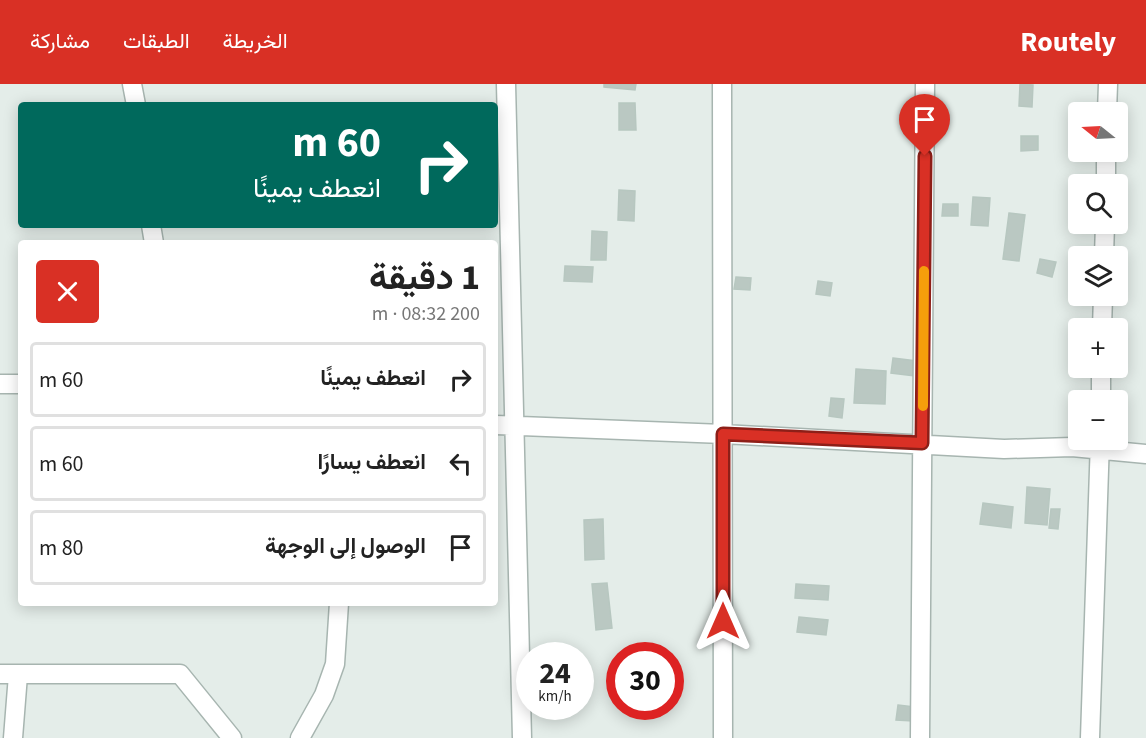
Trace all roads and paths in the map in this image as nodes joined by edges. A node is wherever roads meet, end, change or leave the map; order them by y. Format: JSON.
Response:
{"nodes":[{"id":1,"x":132,"y":84,"type":"edge"},
{"id":2,"x":506,"y":84,"type":"edge"},
{"id":3,"x":722,"y":84,"type":"edge"},
{"id":4,"x":926,"y":84,"type":"edge"},
{"id":5,"x":1108,"y":84,"type":"edge"},
{"id":6,"x":135,"y":102,"type":"edge"},
{"id":7,"x":1107,"y":102,"type":"edge"},
{"id":8,"x":0,"y":384,"type":"edge"},
{"id":9,"x":18,"y":384,"type":"edge"},
{"id":10,"x":498,"y":425,"type":"edge"},
{"id":11,"x":514,"y":426,"type":"junction"},
{"id":12,"x":723,"y":434,"type":"junction"},
{"id":13,"x":922,"y":443,"type":"junction"},
{"id":14,"x":1068,"y":447,"type":"edge"},
{"id":15,"x":1100,"y":450,"type":"edge"},
{"id":16,"x":1126,"y":450,"type":"edge"},
{"id":17,"x":1146,"y":454,"type":"edge"},
{"id":18,"x":339,"y":606,"type":"edge"},
{"id":19,"x":9,"y":674,"type":"edge"},
{"id":20,"x":13,"y":738,"type":"edge"},
{"id":21,"x":232,"y":738,"type":"edge"},
{"id":22,"x":300,"y":738,"type":"edge"},
{"id":23,"x":522,"y":738,"type":"edge"},
{"id":24,"x":723,"y":738,"type":"edge"},
{"id":25,"x":920,"y":738,"type":"edge"},
{"id":26,"x":1090,"y":738,"type":"edge"}],
"edges":[{"from":1,"to":6,"type":"street"},
{"from":2,"to":11,"type":"street"},
{"from":3,"to":12,"type":"street"},
{"from":4,"to":13,"type":"street"},
{"from":5,"to":7,"type":"street"},
{"from":8,"to":9,"type":"street"},
{"from":10,"to":11,"type":"street"},
{"from":11,"to":12,"type":"street"},
{"from":11,"to":23,"type":"street"},
{"from":12,"to":13,"type":"street"},
{"from":12,"to":24,"type":"street"},
{"from":13,"to":14,"type":"street"},
{"from":13,"to":25,"type":"street"},
{"from":15,"to":26,"type":"street"},
{"from":16,"to":17,"type":"street"},
{"from":18,"to":22,"type":"street"},
{"from":19,"to":20,"type":"street"},
{"from":19,"to":21,"type":"street"}]}
